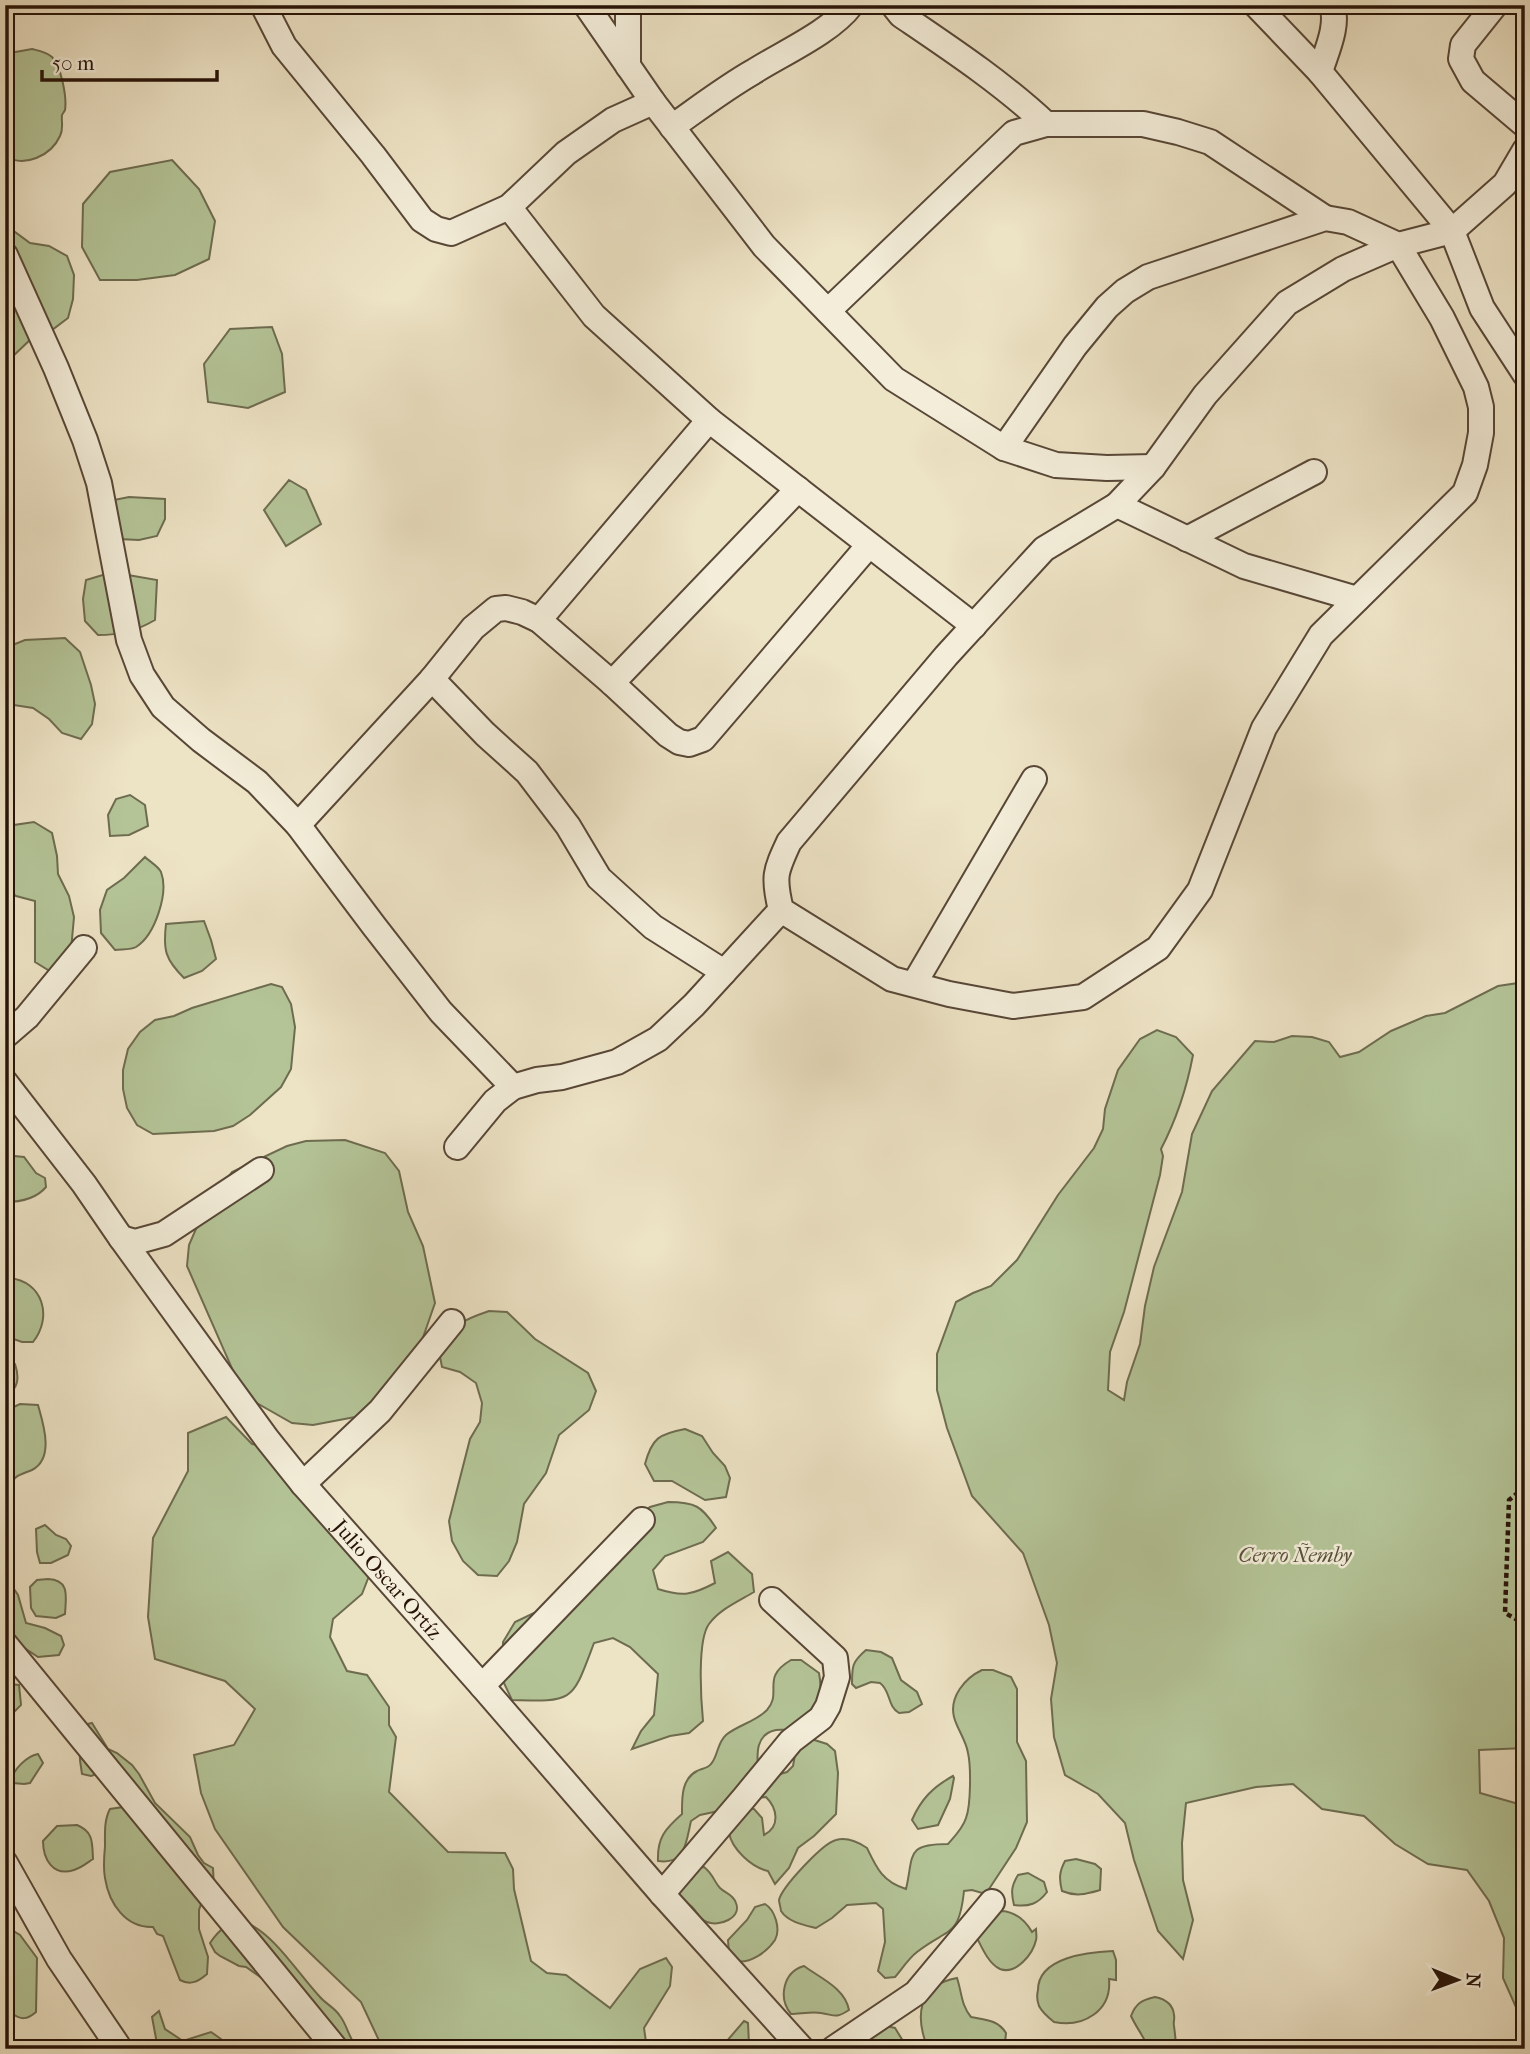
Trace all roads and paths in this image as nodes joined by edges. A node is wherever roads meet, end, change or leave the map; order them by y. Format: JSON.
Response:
{"nodes":[{"id":1,"x":263,"y":5,"type":"edge"},
{"id":2,"x":586,"y":5,"type":"edge"},
{"id":3,"x":628,"y":5,"type":"edge"},
{"id":4,"x":851,"y":5,"type":"edge"},
{"id":5,"x":893,"y":5,"type":"edge"},
{"id":6,"x":1256,"y":5,"type":"edge"},
{"id":7,"x":1332,"y":5,"type":"edge"},
{"id":8,"x":1495,"y":5,"type":"edge"},
{"id":9,"x":628,"y":66,"type":"junction"},
{"id":10,"x":1320,"y":72,"type":"junction"},
{"id":11,"x":653,"y":102,"type":"junction"},
{"id":12,"x":1046,"y":124,"type":"junction"},
{"id":13,"x":1525,"y":125,"type":"edge"},
{"id":14,"x":672,"y":127,"type":"junction"},
{"id":15,"x":1525,"y":150,"type":"edge"},
{"id":16,"x":509,"y":207,"type":"junction"},
{"id":17,"x":1325,"y":218,"type":"junction"},
{"id":18,"x":1452,"y":230,"type":"junction"},
{"id":19,"x":1398,"y":245,"type":"junction"},
{"id":20,"x":5,"y":255,"type":"edge"},
{"id":21,"x":828,"y":311,"type":"junction"},
{"id":22,"x":1525,"y":374,"type":"edge"},
{"id":23,"x":709,"y":420,"type":"junction"},
{"id":24,"x":1004,"y":448,"type":"junction"},
{"id":25,"x":1153,"y":467,"type":"junction"},
{"id":26,"x":1314,"y":472,"type":"dead end"},
{"id":27,"x":798,"y":489,"type":"junction"},
{"id":28,"x":1117,"y":505,"type":"junction"},
{"id":29,"x":1187,"y":539,"type":"junction"},
{"id":30,"x":869,"y":545,"type":"junction"},
{"id":31,"x":1357,"y":599,"type":"junction"},
{"id":32,"x":538,"y":620,"type":"junction"},
{"id":33,"x":974,"y":626,"type":"junction"},
{"id":34,"x":432,"y":679,"type":"junction"},
{"id":35,"x":612,"y":683,"type":"junction"},
{"id":36,"x":1034,"y":779,"type":"dead end"},
{"id":37,"x":298,"y":825,"type":"junction"},
{"id":38,"x":781,"y":910,"type":"junction"},
{"id":39,"x":84,"y":948,"type":"dead end"},
{"id":40,"x":724,"y":972,"type":"junction"},
{"id":41,"x":914,"y":984,"type":"junction"},
{"id":42,"x":5,"y":1036,"type":"edge"},
{"id":43,"x":5,"y":1082,"type":"edge"},
{"id":44,"x":513,"y":1087,"type":"junction"},
{"id":45,"x":457,"y":1147,"type":"dead end"},
{"id":46,"x":261,"y":1170,"type":"dead end"},
{"id":47,"x":121,"y":1238,"type":"junction"},
{"id":48,"x":452,"y":1322,"type":"dead end"},
{"id":49,"x":303,"y":1484,"type":"junction"},
{"id":50,"x":1525,"y":1487,"type":"edge"},
{"id":51,"x":642,"y":1520,"type":"dead end"},
{"id":52,"x":772,"y":1600,"type":"dead end"},
{"id":53,"x":1525,"y":1624,"type":"edge"},
{"id":54,"x":5,"y":1644,"type":"edge"},
{"id":55,"x":482,"y":1686,"type":"junction"},
{"id":56,"x":5,"y":1863,"type":"edge"},
{"id":57,"x":662,"y":1894,"type":"junction"},
{"id":58,"x":992,"y":1902,"type":"dead end"},
{"id":59,"x":120,"y":2049,"type":"edge"},
{"id":60,"x":335,"y":2049,"type":"edge"},
{"id":61,"x":802,"y":2049,"type":"edge"},
{"id":62,"x":833,"y":2049,"type":"edge"}],
"edges":[{"from":1,"to":16,"type":"street"},
{"from":2,"to":9,"type":"street"},
{"from":3,"to":9,"type":"street"},
{"from":4,"to":14,"type":"street"},
{"from":5,"to":12,"type":"street"},
{"from":6,"to":10,"type":"street"},
{"from":7,"to":10,"type":"street"},
{"from":8,"to":13,"type":"street"},
{"from":9,"to":11,"type":"street"},
{"from":10,"to":18,"type":"street"},
{"from":11,"to":14,"type":"street"},
{"from":11,"to":16,"type":"street"},
{"from":12,"to":17,"type":"street"},
{"from":12,"to":21,"type":"street"},
{"from":14,"to":21,"type":"street"},
{"from":15,"to":18,"type":"street"},
{"from":16,"to":23,"type":"street"},
{"from":17,"to":19,"type":"street"},
{"from":17,"to":24,"type":"street"},
{"from":18,"to":19,"type":"street"},
{"from":18,"to":22,"type":"street"},
{"from":19,"to":25,"type":"street"},
{"from":19,"to":31,"type":"street"},
{"from":20,"to":37,"type":"street"},
{"from":21,"to":24,"type":"street"},
{"from":23,"to":27,"type":"street"},
{"from":23,"to":32,"type":"street"},
{"from":24,"to":25,"type":"street"},
{"from":25,"to":28,"type":"street"},
{"from":26,"to":29,"type":"street"},
{"from":27,"to":30,"type":"street"},
{"from":27,"to":35,"type":"street"},
{"from":28,"to":29,"type":"street"},
{"from":28,"to":33,"type":"street"},
{"from":29,"to":31,"type":"street"},
{"from":30,"to":33,"type":"street"},
{"from":30,"to":35,"type":"street"},
{"from":31,"to":41,"type":"street"},
{"from":32,"to":34,"type":"street"},
{"from":32,"to":35,"type":"street"},
{"from":33,"to":38,"type":"street"},
{"from":34,"to":37,"type":"street"},
{"from":34,"to":40,"type":"street"},
{"from":36,"to":41,"type":"street"},
{"from":37,"to":44,"type":"street"},
{"from":38,"to":40,"type":"street"},
{"from":38,"to":41,"type":"street"},
{"from":39,"to":42,"type":"street"},
{"from":40,"to":44,"type":"street"},
{"from":43,"to":47,"type":"street","name":"Julio Oscar Ortíz"},
{"from":44,"to":45,"type":"street"},
{"from":46,"to":47,"type":"street"},
{"from":47,"to":49,"type":"street","name":"Julio Oscar Ortíz"},
{"from":48,"to":49,"type":"street"},
{"from":49,"to":55,"type":"street","name":"Julio Oscar Ortíz"},
{"from":50,"to":53,"type":"path"},
{"from":51,"to":55,"type":"street"},
{"from":52,"to":57,"type":"street"},
{"from":54,"to":60,"type":"street"},
{"from":55,"to":57,"type":"street","name":"Julio Oscar Ortíz"},
{"from":56,"to":59,"type":"street"},
{"from":57,"to":61,"type":"street","name":"Julio Oscar Ortíz"},
{"from":58,"to":62,"type":"street"}]}
